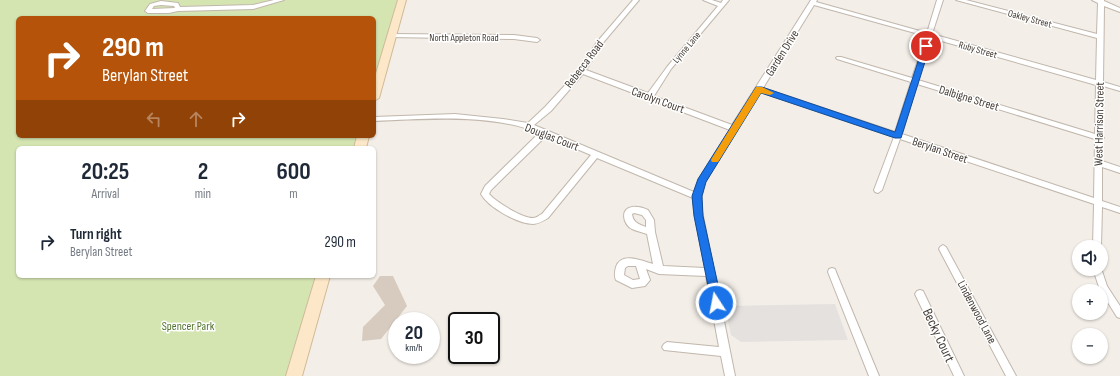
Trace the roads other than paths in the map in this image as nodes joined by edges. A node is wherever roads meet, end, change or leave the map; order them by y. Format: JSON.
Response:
{"nodes":[{"id":1,"x":280,"y":0,"type":"edge"},
{"id":2,"x":402,"y":0,"type":"edge"},
{"id":3,"x":636,"y":0,"type":"edge"},
{"id":4,"x":706,"y":0,"type":"edge"},
{"id":5,"x":940,"y":0,"type":"edge"},
{"id":6,"x":959,"y":0,"type":"edge"},
{"id":7,"x":814,"y":1,"type":"edge"},
{"id":8,"x":1099,"y":1,"type":"edge"},
{"id":9,"x":724,"y":2,"type":"edge"},
{"id":10,"x":178,"y":10,"type":"dead end"},
{"id":11,"x":1120,"y":10,"type":"edge"},
{"id":12,"x":930,"y":35,"type":"junction"},
{"id":13,"x":391,"y":36,"type":"junction"},
{"id":14,"x":1100,"y":37,"type":"junction"},
{"id":15,"x":538,"y":40,"type":"dead end"},
{"id":16,"x":839,"y":58,"type":"dead end"},
{"id":17,"x":582,"y":71,"type":"junction"},
{"id":18,"x":915,"y":81,"type":"junction"},
{"id":19,"x":1100,"y":83,"type":"junction"},
{"id":20,"x":759,"y":89,"type":"junction"},
{"id":21,"x":1120,"y":89,"type":"edge"},
{"id":22,"x":376,"y":91,"type":"edge"},
{"id":23,"x":649,"y":97,"type":"junction"},
{"id":24,"x":376,"y":119,"type":"edge"},
{"id":25,"x":529,"y":126,"type":"junction"},
{"id":26,"x":735,"y":129,"type":"junction"},
{"id":27,"x":545,"y":132,"type":"junction"},
{"id":28,"x":898,"y":136,"type":"junction"},
{"id":29,"x":1100,"y":138,"type":"junction"},
{"id":30,"x":596,"y":154,"type":"junction"},
{"id":31,"x":1099,"y":163,"type":"junction"},
{"id":32,"x":1120,"y":170,"type":"edge"},
{"id":33,"x":878,"y":190,"type":"dead end"},
{"id":34,"x":697,"y":196,"type":"junction"},
{"id":35,"x":1097,"y":203,"type":"junction"},
{"id":36,"x":1120,"y":210,"type":"edge"},
{"id":37,"x":651,"y":232,"type":"dead end"},
{"id":38,"x":1097,"y":240,"type":"edge"},
{"id":39,"x":942,"y":249,"type":"dead end"},
{"id":40,"x":639,"y":263,"type":"dead end"},
{"id":41,"x":659,"y":270,"type":"junction"},
{"id":42,"x":710,"y":272,"type":"junction"},
{"id":43,"x":832,"y":272,"type":"dead end"},
{"id":44,"x":1099,"y":276,"type":"edge"},
{"id":45,"x":322,"y":278,"type":"edge"},
{"id":46,"x":920,"y":294,"type":"dead end"},
{"id":47,"x":1120,"y":314,"type":"edge"},
{"id":48,"x":667,"y":347,"type":"dead end"},
{"id":49,"x":726,"y":352,"type":"junction"},
{"id":50,"x":294,"y":376,"type":"edge"},
{"id":51,"x":730,"y":376,"type":"edge"},
{"id":52,"x":874,"y":376,"type":"edge"},
{"id":53,"x":959,"y":376,"type":"edge"},
{"id":54,"x":1012,"y":376,"type":"edge"}],
"edges":[{"from":1,"to":10,"type":"street"},
{"from":2,"to":13,"type":"main road"},
{"from":3,"to":17,"type":"street","name":"Rebecca Road"},
{"from":4,"to":9,"type":"street"},
{"from":5,"to":12,"type":"street"},
{"from":6,"to":14,"type":"street","name":"Oakley Street"},
{"from":7,"to":12,"type":"street","name":"Ruby Street"},
{"from":7,"to":20,"type":"street","name":"Garden Drive"},
{"from":8,"to":11,"type":"street"},
{"from":8,"to":14,"type":"street","name":"West Harrison Street"},
{"from":9,"to":23,"type":"street","name":"Lynne Lane"},
{"from":12,"to":18,"type":"street"},
{"from":12,"to":19,"type":"street","name":"Ruby Street"},
{"from":13,"to":15,"type":"street","name":"North Appleton Road"},
{"from":13,"to":22,"type":"main road"},
{"from":14,"to":19,"type":"street","name":"West Harrison Street"},
{"from":16,"to":18,"type":"street","name":"Dalbigne Street"},
{"from":17,"to":23,"type":"street","name":"Carolyn Court"},
{"from":17,"to":25,"type":"street","name":"Rebecca Road"},
{"from":18,"to":28,"type":"street"},
{"from":18,"to":29,"type":"street","name":"Dalbigne Street"},
{"from":19,"to":21,"type":"street","name":"Ruby Street"},
{"from":19,"to":29,"type":"street","name":"West Harrison Street"},
{"from":20,"to":26,"type":"street","name":"Garden Drive"},
{"from":20,"to":28,"type":"street","name":"Berylan Street"},
{"from":23,"to":26,"type":"street","name":"Carolyn Court"},
{"from":24,"to":25,"type":"street","name":"Douglas Court"},
{"from":25,"to":27,"type":"street","name":"Douglas Court"},
{"from":26,"to":34,"type":"street","name":"Garden Drive"},
{"from":27,"to":30,"type":"street","name":"Douglas Court"},
{"from":27,"to":30,"type":"street"},
{"from":28,"to":33,"type":"street"},
{"from":28,"to":35,"type":"street","name":"Berylan Street"},
{"from":29,"to":31,"type":"street","name":"West Harrison Street"},
{"from":30,"to":34,"type":"street","name":"Douglas Court"},
{"from":31,"to":32,"type":"street"},
{"from":31,"to":35,"type":"street","name":"West Harrison Street"},
{"from":34,"to":42,"type":"street","name":"Garden Drive"},
{"from":35,"to":36,"type":"street","name":"Berylan Street"},
{"from":35,"to":38,"type":"street","name":"West Harrison Street"},
{"from":37,"to":41,"type":"street"},
{"from":39,"to":54,"type":"street","name":"Lindenwood Lane"},
{"from":40,"to":41,"type":"street"},
{"from":41,"to":42,"type":"street"},
{"from":42,"to":49,"type":"street","name":"Garden Drive"},
{"from":43,"to":52,"type":"street"},
{"from":44,"to":47,"type":"street"},
{"from":45,"to":50,"type":"main road"},
{"from":46,"to":53,"type":"street","name":"Becky Court"},
{"from":48,"to":49,"type":"street"},
{"from":49,"to":51,"type":"street","name":"Garden Drive"}]}
